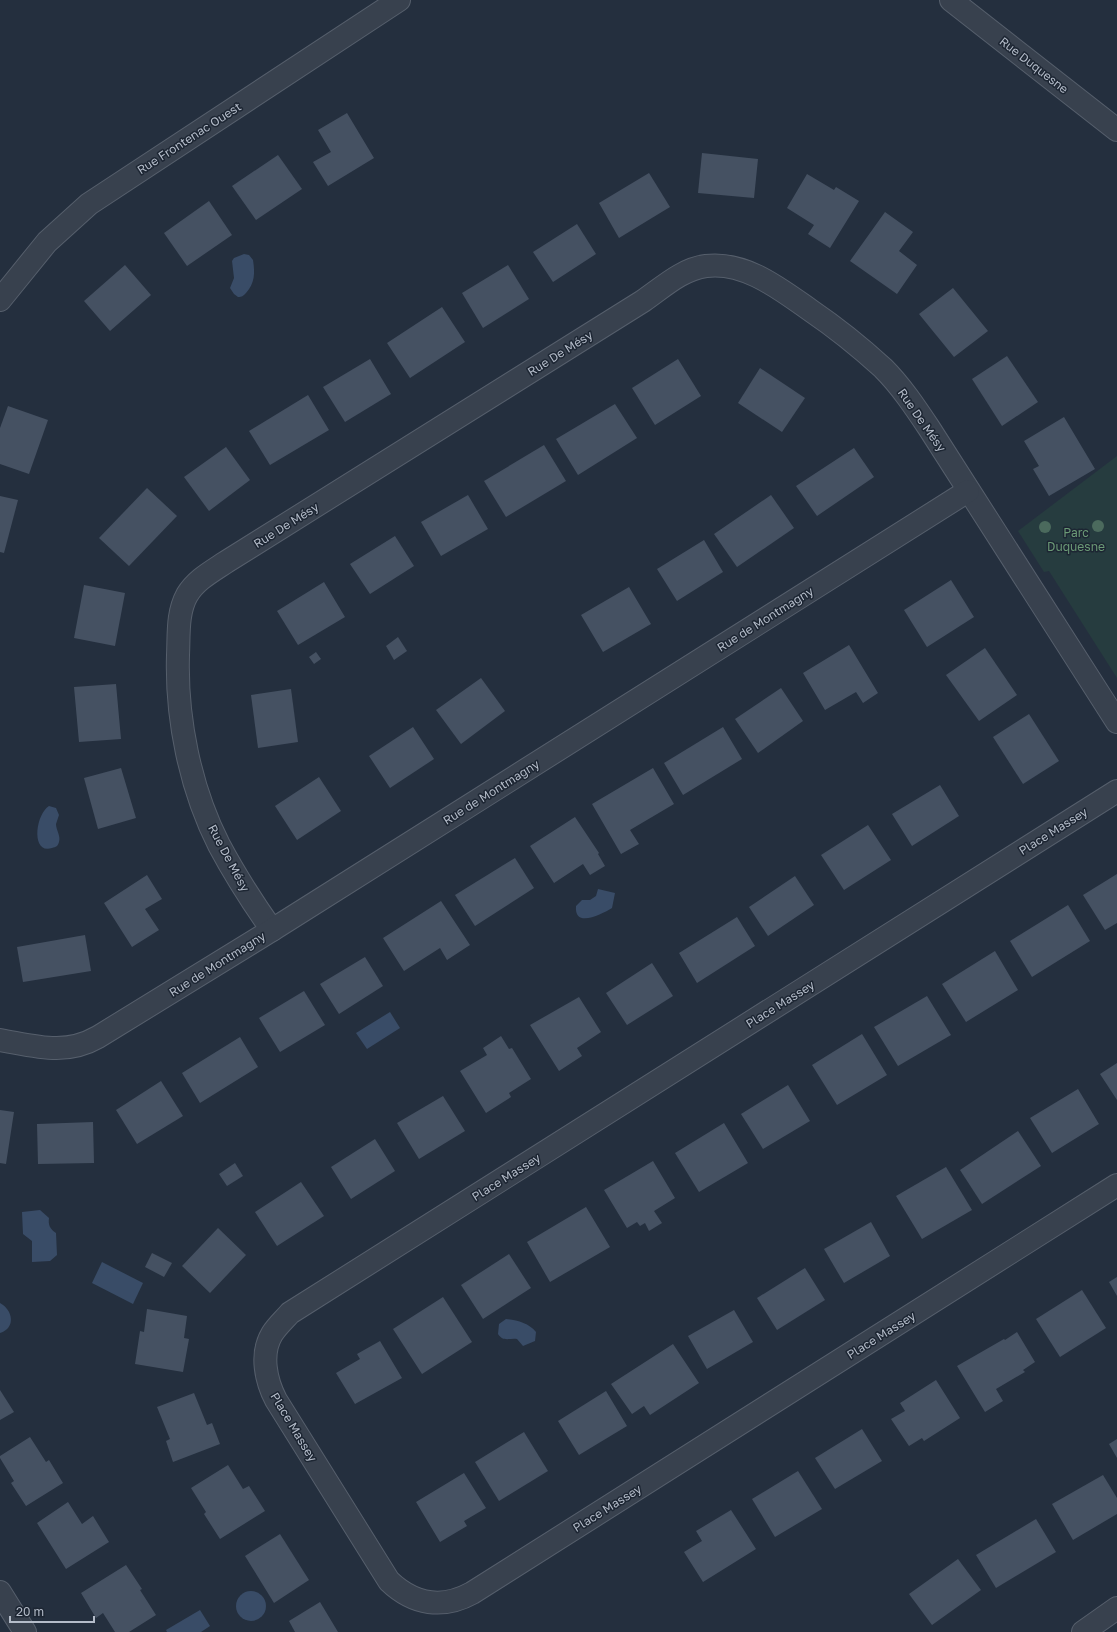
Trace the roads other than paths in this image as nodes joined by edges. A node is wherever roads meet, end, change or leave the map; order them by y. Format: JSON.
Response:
{"nodes":[{"id":1,"x":400,"y":0,"type":"edge"},
{"id":2,"x":951,"y":0,"type":"edge"},
{"id":3,"x":1117,"y":130,"type":"edge"},
{"id":4,"x":0,"y":300,"type":"edge"},
{"id":5,"x":968,"y":491,"type":"junction"},
{"id":6,"x":1117,"y":722,"type":"edge"},
{"id":7,"x":1117,"y":791,"type":"edge"},
{"id":8,"x":272,"y":930,"type":"junction"},
{"id":9,"x":0,"y":1040,"type":"edge"},
{"id":10,"x":1117,"y":1185,"type":"edge"},
{"id":11,"x":0,"y":1592,"type":"edge"},
{"id":12,"x":1117,"y":1608,"type":"edge"},
{"id":13,"x":25,"y":1632,"type":"edge"},
{"id":14,"x":1083,"y":1632,"type":"edge"}],
"edges":[{"from":1,"to":4,"type":"street","name":"Rue Frontenac Ouest"},
{"from":2,"to":3,"type":"street","name":"Rue Duquesne"},
{"from":5,"to":6,"type":"street","name":"Rue De Mésy"},
{"from":5,"to":8,"type":"street","name":"Rue de Montmagny"},
{"from":5,"to":8,"type":"street","name":"Rue De Mésy"},
{"from":7,"to":10,"type":"street","name":"Place Massey"},
{"from":8,"to":9,"type":"street","name":"Rue de Montmagny"},
{"from":11,"to":13,"type":"street"},
{"from":12,"to":14,"type":"street"}]}
